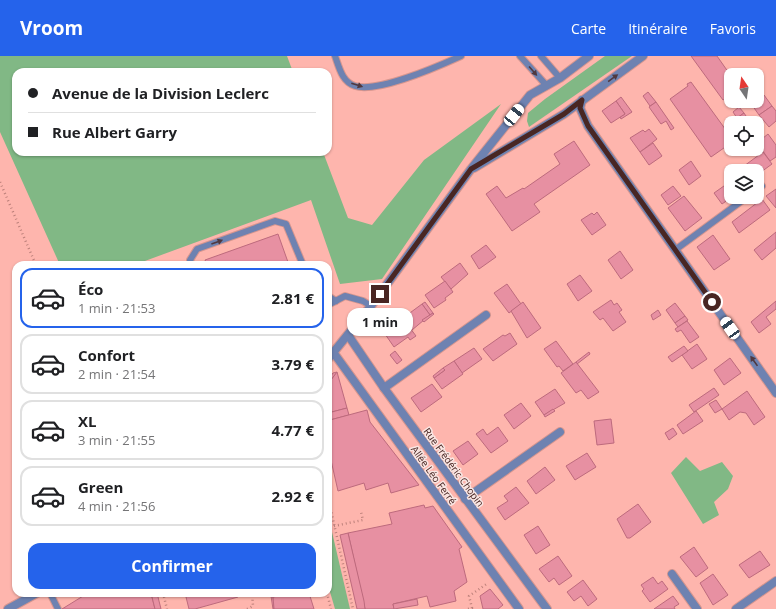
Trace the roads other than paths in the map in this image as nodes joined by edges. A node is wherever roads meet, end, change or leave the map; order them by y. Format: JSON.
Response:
{"nodes":[{"id":1,"x":335,"y":56,"type":"edge"},
{"id":2,"x":461,"y":56,"type":"edge"},
{"id":3,"x":520,"y":56,"type":"edge"},
{"id":4,"x":541,"y":56,"type":"edge"},
{"id":5,"x":590,"y":56,"type":"edge"},
{"id":6,"x":643,"y":56,"type":"edge"},
{"id":7,"x":560,"y":78,"type":"junction"},
{"id":8,"x":547,"y":86,"type":"junction"},
{"id":9,"x":582,"y":100,"type":"junction"},
{"id":10,"x":471,"y":169,"type":"junction"},
{"id":11,"x":737,"y":204,"type":"edge"},
{"id":12,"x":675,"y":250,"type":"junction"},
{"id":13,"x":190,"y":261,"type":"edge"},
{"id":14,"x":301,"y":261,"type":"edge"},
{"id":15,"x":332,"y":298,"type":"edge"},
{"id":16,"x":336,"y":301,"type":"junction"},
{"id":17,"x":332,"y":303,"type":"edge"},
{"id":18,"x":371,"y":306,"type":"junction"},
{"id":19,"x":486,"y":315,"type":"dead end"},
{"id":20,"x":348,"y":336,"type":"junction"},
{"id":21,"x":332,"y":355,"type":"edge"},
{"id":22,"x":332,"y":357,"type":"edge"},
{"id":23,"x":384,"y":388,"type":"junction"},
{"id":24,"x":776,"y":393,"type":"edge"},
{"id":25,"x":560,"y":432,"type":"dead end"},
{"id":26,"x":465,"y":499,"type":"junction"},
{"id":27,"x":672,"y":574,"type":"dead end"},
{"id":28,"x":776,"y":581,"type":"edge"},
{"id":29,"x":30,"y":597,"type":"edge"},
{"id":30,"x":52,"y":597,"type":"edge"},
{"id":31,"x":8,"y":609,"type":"edge"},
{"id":32,"x":58,"y":609,"type":"edge"},
{"id":33,"x":519,"y":609,"type":"edge"},
{"id":34,"x":547,"y":609,"type":"edge"},
{"id":35,"x":697,"y":609,"type":"edge"},
{"id":36,"x":736,"y":609,"type":"edge"}],
"edges":[{"from":1,"to":2,"type":"lane","one_way":true},
{"from":3,"to":8,"type":"lane","one_way":true},
{"from":4,"to":7,"type":"lane"},
{"from":5,"to":7,"type":"street"},
{"from":9,"to":6,"type":"street","one_way":true},
{"from":7,"to":8,"type":"street"},
{"from":8,"to":10,"type":"street"},
{"from":9,"to":10,"type":"street"},
{"from":9,"to":12,"type":"street"},
{"from":10,"to":18,"type":"street"},
{"from":11,"to":12,"type":"lane"},
{"from":24,"to":12,"type":"street","one_way":true},
{"from":13,"to":14,"type":"lane","one_way":true},
{"from":15,"to":16,"type":"lane"},
{"from":16,"to":17,"type":"lane"},
{"from":16,"to":18,"type":"lane"},
{"from":18,"to":20,"type":"street"},
{"from":19,"to":23,"type":"street"},
{"from":20,"to":21,"type":"street"},
{"from":20,"to":23,"type":"street","name":"Rue Frédéric Chopin"},
{"from":22,"to":33,"type":"street","name":"Allée Léo Ferré"},
{"from":23,"to":26,"type":"street","name":"Rue Frédéric Chopin"},
{"from":25,"to":26,"type":"street"},
{"from":26,"to":34,"type":"street","name":"Rue Frédéric Chopin"},
{"from":27,"to":35,"type":"street"},
{"from":28,"to":36,"type":"street"},
{"from":29,"to":31,"type":"street"},
{"from":30,"to":32,"type":"lane"}]}
